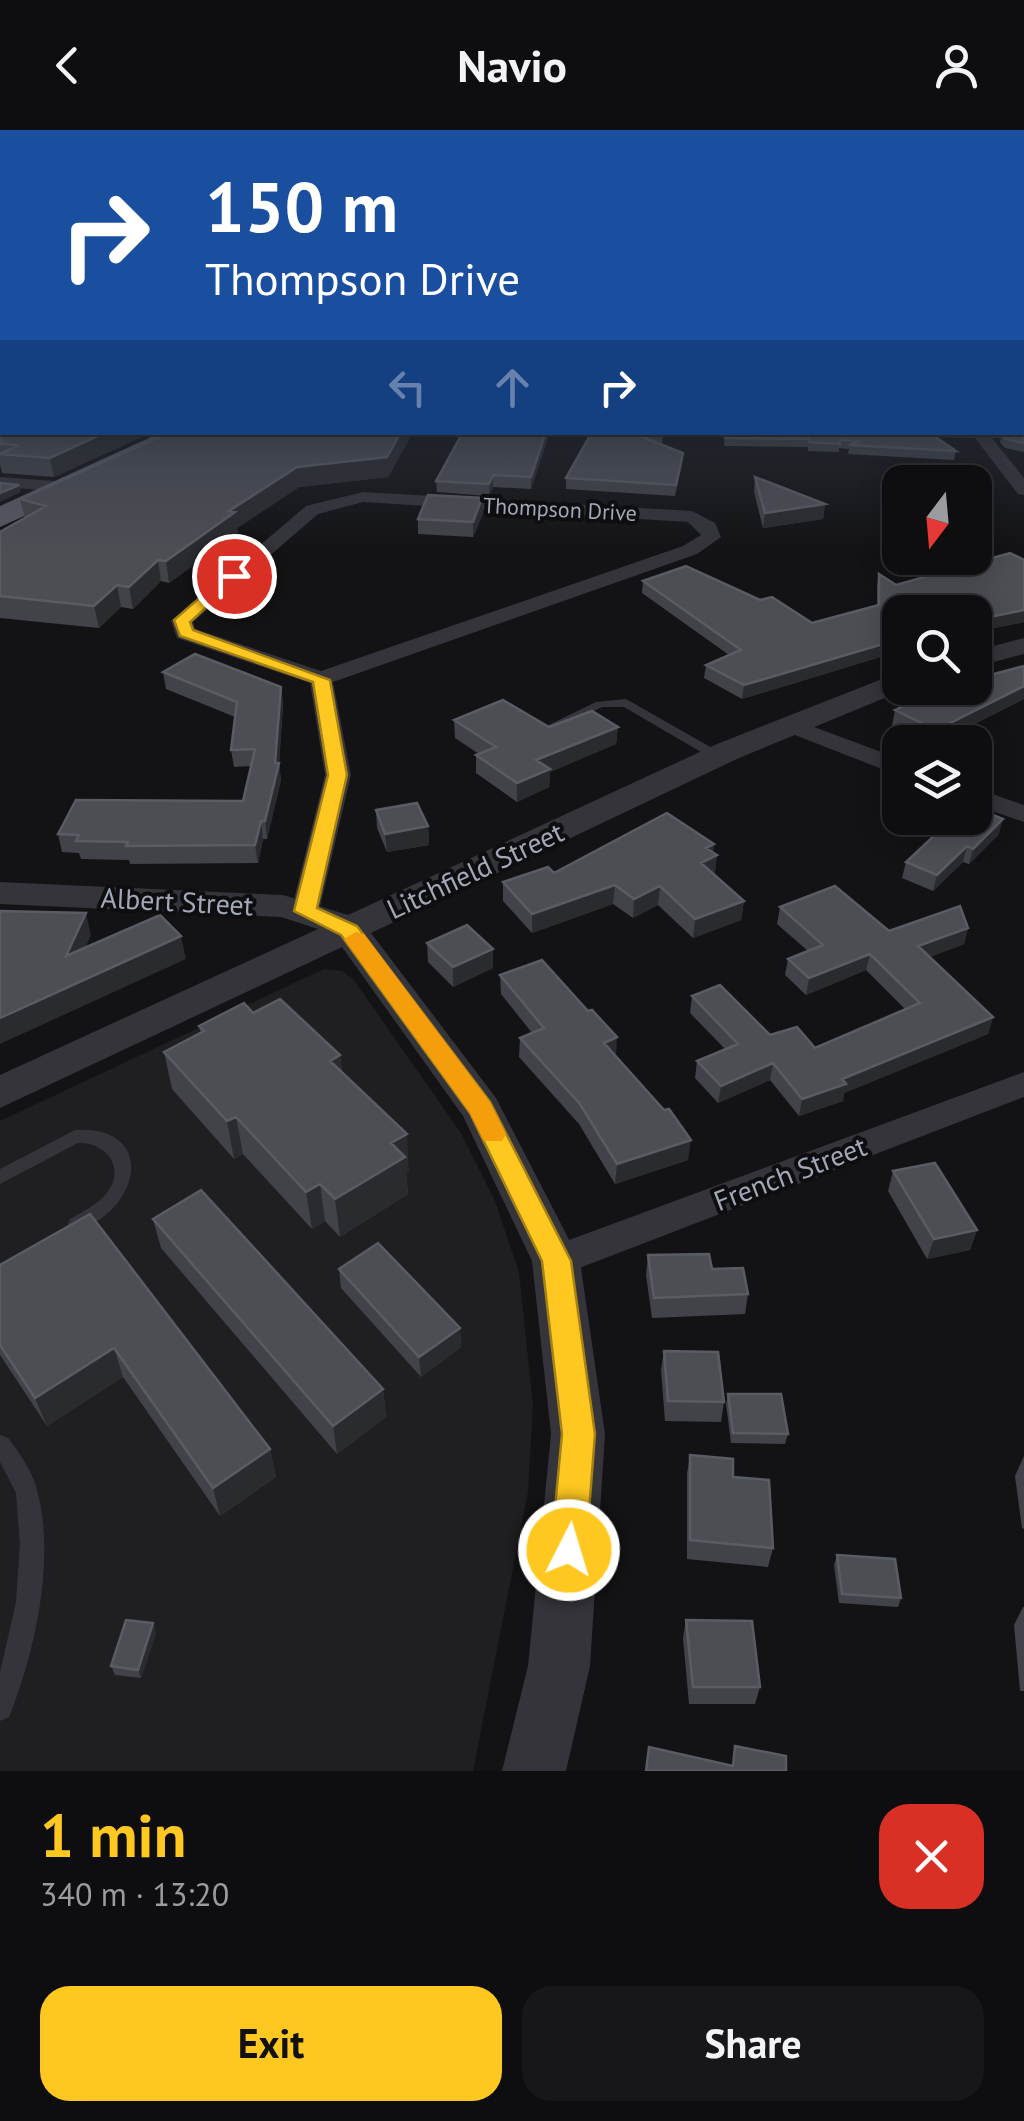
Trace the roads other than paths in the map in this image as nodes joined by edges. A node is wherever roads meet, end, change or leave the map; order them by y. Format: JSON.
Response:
{"nodes":[{"id":1,"x":179,"y":435,"type":"edge"},
{"id":2,"x":980,"y":435,"type":"edge"},
{"id":3,"x":0,"y":482,"type":"edge"},
{"id":4,"x":68,"y":486,"type":"junction"},
{"id":5,"x":1024,"y":490,"type":"edge"},
{"id":6,"x":0,"y":518,"type":"edge"},
{"id":7,"x":1024,"y":646,"type":"edge"},
{"id":8,"x":992,"y":654,"type":"edge"},
{"id":9,"x":321,"y":680,"type":"junction"},
{"id":10,"x":882,"y":688,"type":"edge"},
{"id":11,"x":790,"y":725,"type":"junction"},
{"id":12,"x":540,"y":732,"type":"edge"},
{"id":13,"x":717,"y":756,"type":"junction"},
{"id":14,"x":882,"y":761,"type":"edge"},
{"id":15,"x":992,"y":802,"type":"edge"},
{"id":16,"x":1024,"y":814,"type":"edge"},
{"id":17,"x":0,"y":893,"type":"edge"},
{"id":18,"x":327,"y":921,"type":"junction"},
{"id":19,"x":1024,"y":1084,"type":"edge"},
{"id":20,"x":0,"y":1093,"type":"edge"},
{"id":21,"x":0,"y":1177,"type":"edge"},
{"id":22,"x":66,"y":1231,"type":"edge"},
{"id":23,"x":556,"y":1261,"type":"junction"},
{"id":24,"x":0,"y":1446,"type":"edge"},
{"id":25,"x":0,"y":1708,"type":"edge"},
{"id":26,"x":534,"y":1771,"type":"edge"}],
"edges":[{"from":1,"to":4,"type":"highway"},
{"from":2,"to":5,"type":"street"},
{"from":3,"to":4,"type":"street"},
{"from":4,"to":6,"type":"highway"},
{"from":7,"to":8,"type":"street"},
{"from":9,"to":9,"type":"street","name":"Thompson Drive"},
{"from":9,"to":18,"type":"street"},
{"from":10,"to":11,"type":"street","name":"Litchfield Street"},
{"from":11,"to":13,"type":"street","name":"Litchfield Street"},
{"from":11,"to":14,"type":"street"},
{"from":12,"to":13,"type":"lane"},
{"from":13,"to":18,"type":"street","name":"Litchfield Street"},
{"from":15,"to":16,"type":"street"},
{"from":17,"to":18,"type":"street","name":"Albert Street"},
{"from":18,"to":20,"type":"street","name":"Litchfield Street"},
{"from":18,"to":23,"type":"street"},
{"from":19,"to":23,"type":"street","name":"French Street"},
{"from":21,"to":22,"type":"lane"},
{"from":23,"to":26,"type":"street"},
{"from":24,"to":25,"type":"lane"}]}
